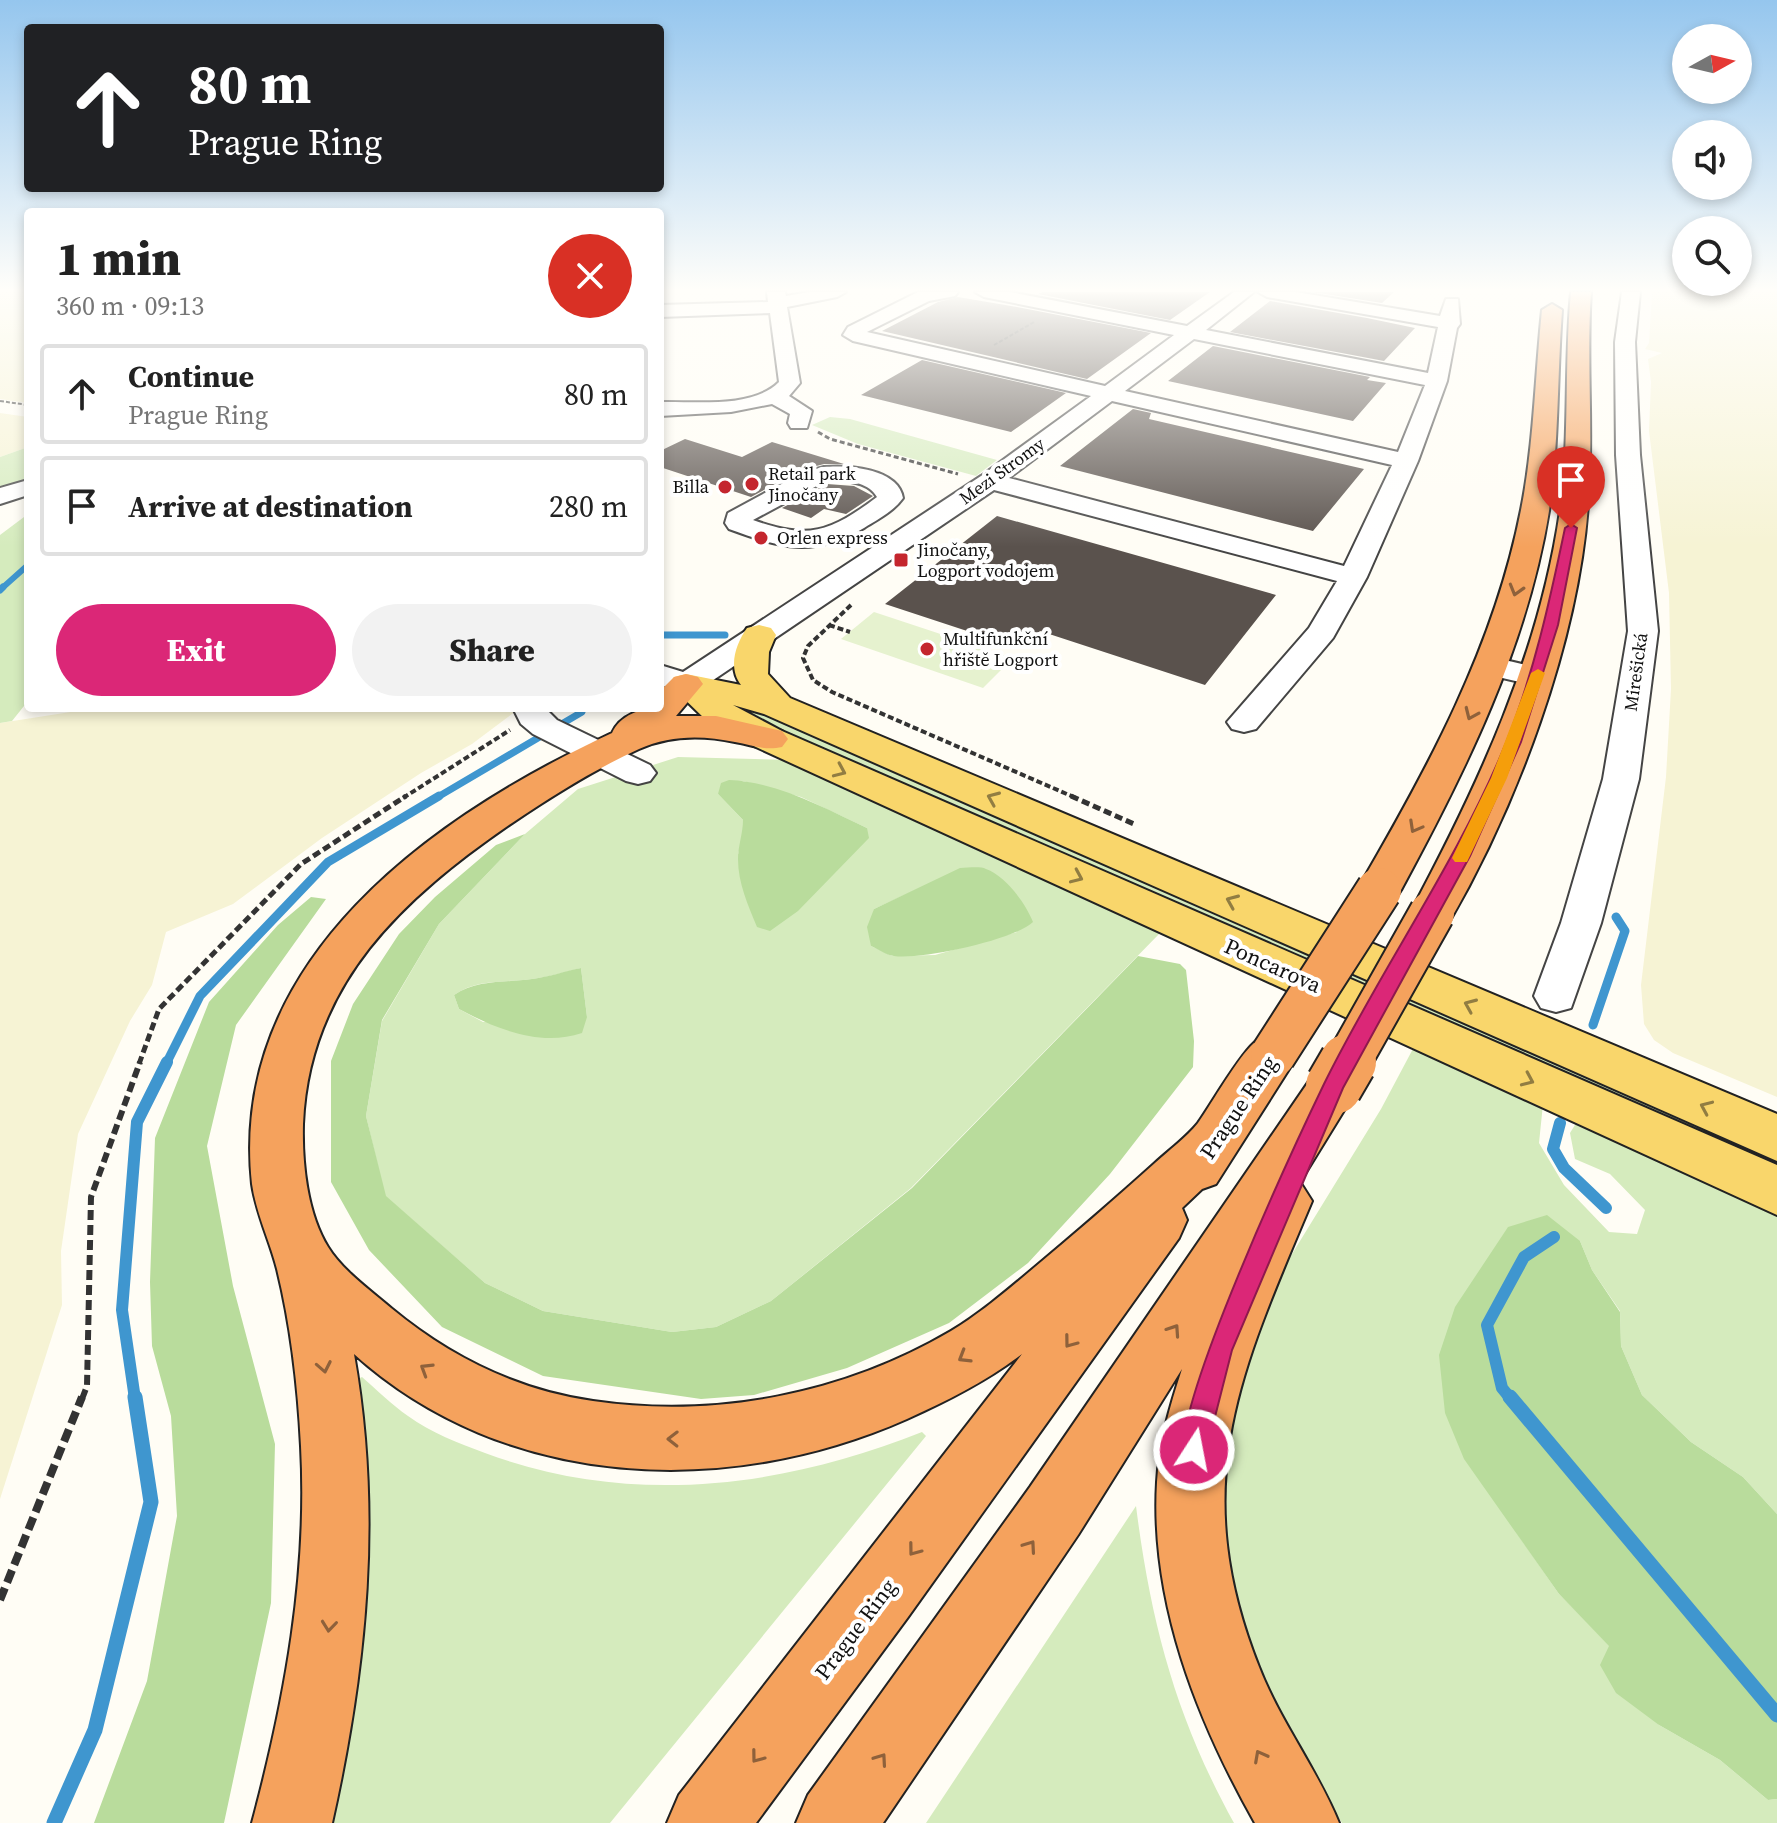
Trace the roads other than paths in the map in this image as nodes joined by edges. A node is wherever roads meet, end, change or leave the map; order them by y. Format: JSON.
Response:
{"nodes":[{"id":1,"x":789,"y":377,"type":"edge"},
{"id":2,"x":1038,"y":377,"type":"edge"},
{"id":3,"x":1130,"y":377,"type":"edge"},
{"id":4,"x":1418,"y":377,"type":"edge"},
{"id":5,"x":1438,"y":377,"type":"edge"},
{"id":6,"x":1547,"y":377,"type":"edge"},
{"id":7,"x":1578,"y":377,"type":"edge"},
{"id":8,"x":1626,"y":377,"type":"edge"},
{"id":9,"x":1437,"y":381,"type":"junction"},
{"id":10,"x":1108,"y":393,"type":"junction"},
{"id":11,"x":776,"y":397,"type":"junction"},
{"id":12,"x":664,"y":409,"type":"edge"},
{"id":13,"x":799,"y":423,"type":"road end"},
{"id":14,"x":1406,"y":461,"type":"junction"},
{"id":15,"x":990,"y":481,"type":"junction"},
{"id":16,"x":24,"y":488,"type":"edge"},
{"id":17,"x":0,"y":496,"type":"edge"},
{"id":18,"x":828,"y":538,"type":"junction"},
{"id":19,"x":875,"y":559,"type":"junction"},
{"id":20,"x":1353,"y":577,"type":"junction"},
{"id":21,"x":759,"y":635,"type":"junction"},
{"id":22,"x":1492,"y":666,"type":"junction"},
{"id":23,"x":1537,"y":677,"type":"junction"},
{"id":24,"x":669,"y":685,"type":"edge"},
{"id":25,"x":664,"y":705,"type":"edge"},
{"id":26,"x":623,"y":712,"type":"edge"},
{"id":27,"x":649,"y":712,"type":"edge"},
{"id":28,"x":773,"y":722,"type":"junction"},
{"id":29,"x":1244,"y":722,"type":"dead end"},
{"id":30,"x":559,"y":731,"type":"edge"},
{"id":31,"x":638,"y":773,"type":"dead end"},
{"id":32,"x":1556,"y":996,"type":"dead end"},
{"id":33,"x":1334,"y":1086,"type":"junction"},
{"id":34,"x":1777,"y":1138,"type":"edge"},
{"id":35,"x":1214,"y":1143,"type":"junction"},
{"id":36,"x":1777,"y":1191,"type":"edge"},
{"id":37,"x":304,"y":1263,"type":"junction"},
{"id":38,"x":292,"y":1823,"type":"edge"},
{"id":39,"x":707,"y":1823,"type":"edge"},
{"id":40,"x":836,"y":1823,"type":"edge"},
{"id":41,"x":1299,"y":1823,"type":"edge"}],
"edges":[{"from":1,"to":11,"type":"street"},
{"from":2,"to":10,"type":"street"},
{"from":3,"to":10,"type":"street","name":"Mezi Stromy"},
{"from":4,"to":9,"type":"street"},
{"from":5,"to":9,"type":"street"},
{"from":6,"to":22,"type":"highway","name":"Prague Ring","one_way":true},
{"from":7,"to":23,"type":"highway"},
{"from":8,"to":32,"type":"street","name":"Mirešická"},
{"from":9,"to":14,"type":"street"},
{"from":10,"to":14,"type":"street"},
{"from":10,"to":15,"type":"street","name":"Mezi Stromy"},
{"from":11,"to":12,"type":"street"},
{"from":11,"to":13,"type":"street"},
{"from":14,"to":20,"type":"street"},
{"from":15,"to":19,"type":"street","name":"Mezi Stromy"},
{"from":15,"to":20,"type":"street"},
{"from":16,"to":17,"type":"street"},
{"from":18,"to":18,"type":"street"},
{"from":18,"to":19,"type":"street"},
{"from":19,"to":21,"type":"street","name":"Mezi Stromy"},
{"from":20,"to":29,"type":"street"},
{"from":21,"to":24,"type":"street","name":"Mezi Stromy"},
{"from":21,"to":28,"type":"main road"},
{"from":22,"to":23,"type":"street"},
{"from":22,"to":35,"type":"highway","name":"Prague Ring","one_way":true,"bridge":true},
{"from":23,"to":33,"type":"highway","bridge":true},
{"from":24,"to":25,"type":"highway"},
{"from":24,"to":28,"type":"main road"},
{"from":26,"to":30,"type":"highway"},
{"from":27,"to":30,"type":"highway"},
{"from":28,"to":30,"type":"highway"},
{"from":34,"to":28,"type":"main road","name":"Poncarova","one_way":true},
{"from":28,"to":36,"type":"main road","name":"Poncarova","one_way":true},
{"from":30,"to":31,"type":"street"},
{"from":30,"to":37,"type":"highway"},
{"from":40,"to":33,"type":"highway","one_way":true},
{"from":41,"to":33,"type":"highway","one_way":true},
{"from":35,"to":37,"type":"highway","one_way":true},
{"from":35,"to":39,"type":"highway","name":"Prague Ring","one_way":true},
{"from":37,"to":38,"type":"highway","one_way":true}]}
